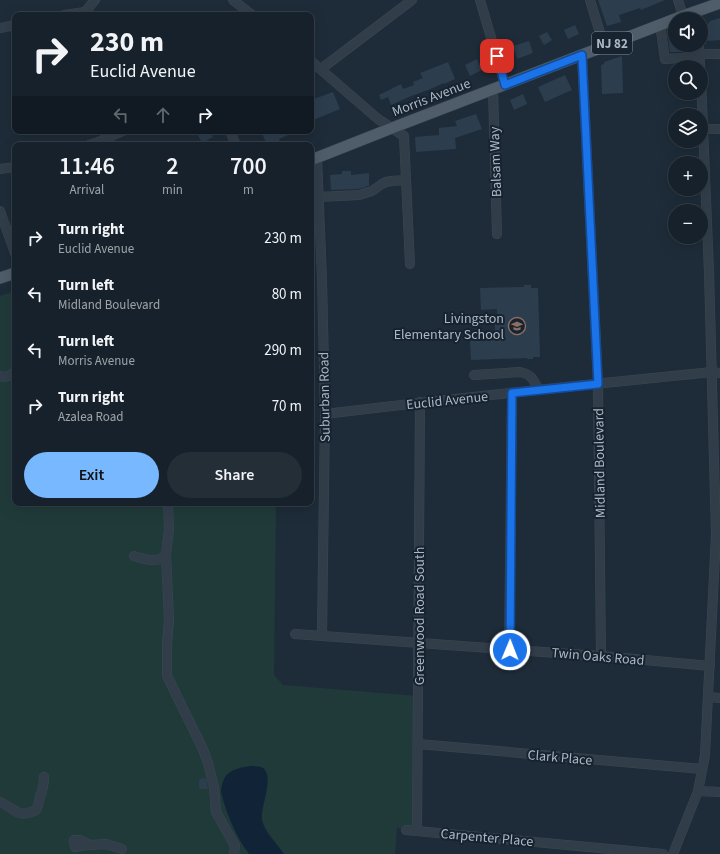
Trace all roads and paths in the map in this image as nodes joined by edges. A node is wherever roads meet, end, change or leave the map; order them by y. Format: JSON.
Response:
{"nodes":[{"id":1,"x":95,"y":0,"type":"edge"},
{"id":2,"x":233,"y":0,"type":"edge"},
{"id":3,"x":412,"y":0,"type":"edge"},
{"id":4,"x":480,"y":0,"type":"edge"},
{"id":5,"x":590,"y":0,"type":"edge"},
{"id":6,"x":678,"y":0,"type":"edge"},
{"id":7,"x":720,"y":3,"type":"edge"},
{"id":8,"x":89,"y":12,"type":"edge"},
{"id":9,"x":248,"y":12,"type":"edge"},
{"id":10,"x":682,"y":12,"type":"edge"},
{"id":11,"x":704,"y":12,"type":"edge"},
{"id":12,"x":668,"y":21,"type":"edge"},
{"id":13,"x":660,"y":24,"type":"junction"},
{"id":14,"x":12,"y":26,"type":"edge"},
{"id":15,"x":0,"y":28,"type":"edge"},
{"id":16,"x":604,"y":46,"type":"junction"},
{"id":17,"x":700,"y":52,"type":"edge"},
{"id":18,"x":720,"y":54,"type":"edge"},
{"id":19,"x":582,"y":55,"type":"junction"},
{"id":20,"x":314,"y":63,"type":"edge"},
{"id":21,"x":321,"y":69,"type":"junction"},
{"id":22,"x":505,"y":85,"type":"junction"},
{"id":23,"x":493,"y":90,"type":"junction"},
{"id":24,"x":392,"y":128,"type":"junction"},
{"id":25,"x":708,"y":129,"type":"edge"},
{"id":26,"x":720,"y":129,"type":"edge"},
{"id":27,"x":116,"y":134,"type":"edge"},
{"id":28,"x":98,"y":142,"type":"edge"},
{"id":29,"x":704,"y":148,"type":"edge"},
{"id":30,"x":314,"y":159,"type":"edge"},
{"id":31,"x":12,"y":167,"type":"edge"},
{"id":32,"x":0,"y":169,"type":"edge"},
{"id":33,"x":406,"y":180,"type":"junction"},
{"id":34,"x":318,"y":197,"type":"junction"},
{"id":35,"x":0,"y":211,"type":"edge"},
{"id":36,"x":497,"y":234,"type":"dead end"},
{"id":37,"x":12,"y":245,"type":"edge"},
{"id":38,"x":410,"y":264,"type":"dead end"},
{"id":39,"x":12,"y":274,"type":"edge"},
{"id":40,"x":0,"y":277,"type":"edge"},
{"id":41,"x":710,"y":305,"type":"junction"},
{"id":42,"x":720,"y":305,"type":"edge"},
{"id":43,"x":716,"y":372,"type":"edge"},
{"id":44,"x":12,"y":375,"type":"edge"},
{"id":45,"x":474,"y":375,"type":"dead end"},
{"id":46,"x":0,"y":376,"type":"edge"},
{"id":47,"x":598,"y":384,"type":"junction"},
{"id":48,"x":539,"y":390,"type":"junction"},
{"id":49,"x":512,"y":393,"type":"junction"},
{"id":50,"x":420,"y":402,"type":"junction"},
{"id":51,"x":325,"y":414,"type":"junction"},
{"id":52,"x":717,"y":475,"type":"edge"},
{"id":53,"x":168,"y":506,"type":"edge"},
{"id":54,"x":166,"y":555,"type":"junction"},
{"id":55,"x":134,"y":556,"type":"dead end"},
{"id":56,"x":717,"y":585,"type":"edge"},
{"id":57,"x":294,"y":634,"type":"dead end"},
{"id":58,"x":322,"y":635,"type":"junction"},
{"id":59,"x":418,"y":643,"type":"junction"},
{"id":60,"x":510,"y":650,"type":"junction"},
{"id":61,"x":601,"y":656,"type":"junction"},
{"id":62,"x":710,"y":666,"type":"junction"},
{"id":63,"x":708,"y":697,"type":"junction"},
{"id":64,"x":720,"y":698,"type":"edge"},
{"id":65,"x":418,"y":744,"type":"junction"},
{"id":66,"x":702,"y":769,"type":"junction"},
{"id":67,"x":44,"y":777,"type":"dead end"},
{"id":68,"x":698,"y":791,"type":"junction"},
{"id":69,"x":720,"y":792,"type":"edge"},
{"id":70,"x":2,"y":805,"type":"edge"},
{"id":71,"x":406,"y":830,"type":"dead end"},
{"id":72,"x":417,"y":831,"type":"junction"},
{"id":73,"x":90,"y":845,"type":"dead end"},
{"id":74,"x":122,"y":849,"type":"dead end"},
{"id":75,"x":234,"y":854,"type":"edge"},
{"id":76,"x":663,"y":854,"type":"edge"},
{"id":77,"x":673,"y":854,"type":"edge"}],
"edges":[{"from":1,"to":8,"type":"street"},
{"from":2,"to":9,"type":"street"},
{"from":3,"to":21,"type":"street"},
{"from":4,"to":22,"type":"street"},
{"from":5,"to":16,"type":"street"},
{"from":6,"to":10,"type":"street"},
{"from":7,"to":11,"type":"main road","name":"Morris Avenue","number":"NJ 82"},
{"from":12,"to":13,"type":"main road","name":"Morris Avenue","number":"NJ 82"},
{"from":13,"to":16,"type":"main road","name":"Morris Avenue","number":"NJ 82"},
{"from":13,"to":17,"type":"street"},
{"from":14,"to":15,"type":"street"},
{"from":16,"to":19,"type":"main road","name":"Morris Avenue","number":"NJ 82"},
{"from":17,"to":18,"type":"street"},
{"from":19,"to":22,"type":"main road","name":"Morris Avenue","number":"NJ 82"},
{"from":19,"to":47,"type":"street","name":"Midland Boulevard"},
{"from":20,"to":21,"type":"street"},
{"from":21,"to":24,"type":"street"},
{"from":22,"to":23,"type":"main road","name":"Morris Avenue","number":"NJ 82"},
{"from":23,"to":24,"type":"main road","name":"Morris Avenue","number":"NJ 82"},
{"from":23,"to":36,"type":"street","name":"Balsam Way"},
{"from":24,"to":30,"type":"main road","name":"Morris Avenue","number":"NJ 82"},
{"from":24,"to":33,"type":"street"},
{"from":25,"to":26,"type":"street"},
{"from":27,"to":28,"type":"street"},
{"from":29,"to":41,"type":"street"},
{"from":30,"to":34,"type":"street","name":"Suburban Road"},
{"from":31,"to":32,"type":"street"},
{"from":33,"to":34,"type":"street"},
{"from":33,"to":38,"type":"street"},
{"from":34,"to":51,"type":"street","name":"Suburban Road"},
{"from":35,"to":37,"type":"street"},
{"from":39,"to":40,"type":"main road"},
{"from":41,"to":42,"type":"street"},
{"from":41,"to":43,"type":"street"},
{"from":43,"to":47,"type":"street","name":"Euclid Avenue"},
{"from":43,"to":52,"type":"street"},
{"from":44,"to":46,"type":"street"},
{"from":45,"to":48,"type":"street"},
{"from":47,"to":48,"type":"street","name":"Euclid Avenue"},
{"from":47,"to":61,"type":"street","name":"Midland Boulevard"},
{"from":48,"to":49,"type":"street","name":"Euclid Avenue"},
{"from":49,"to":50,"type":"street","name":"Euclid Avenue"},
{"from":49,"to":60,"type":"street"},
{"from":50,"to":51,"type":"street","name":"Euclid Avenue"},
{"from":50,"to":59,"type":"street","name":"Greenwood Road South"},
{"from":51,"to":58,"type":"street","name":"Suburban Road"},
{"from":52,"to":56,"type":"street"},
{"from":53,"to":54,"type":"street"},
{"from":54,"to":55,"type":"street"},
{"from":54,"to":75,"type":"street"},
{"from":56,"to":62,"type":"street"},
{"from":57,"to":58,"type":"street","name":"Twin Oaks Road"},
{"from":58,"to":59,"type":"street","name":"Twin Oaks Road"},
{"from":59,"to":60,"type":"street","name":"Twin Oaks Road"},
{"from":59,"to":65,"type":"street","name":"Greenwood Road South"},
{"from":60,"to":61,"type":"street","name":"Twin Oaks Road"},
{"from":61,"to":62,"type":"street","name":"Twin Oaks Road"},
{"from":62,"to":63,"type":"street"},
{"from":63,"to":64,"type":"street"},
{"from":63,"to":66,"type":"street"},
{"from":65,"to":66,"type":"street","name":"Clark Place"},
{"from":65,"to":72,"type":"street","name":"Greenwood Road South"},
{"from":66,"to":68,"type":"street"},
{"from":67,"to":70,"type":"street"},
{"from":68,"to":69,"type":"street"},
{"from":68,"to":77,"type":"street"},
{"from":71,"to":72,"type":"street","name":"Carpenter Place"},
{"from":72,"to":76,"type":"street","name":"Carpenter Place"},
{"from":73,"to":74,"type":"street"}]}
